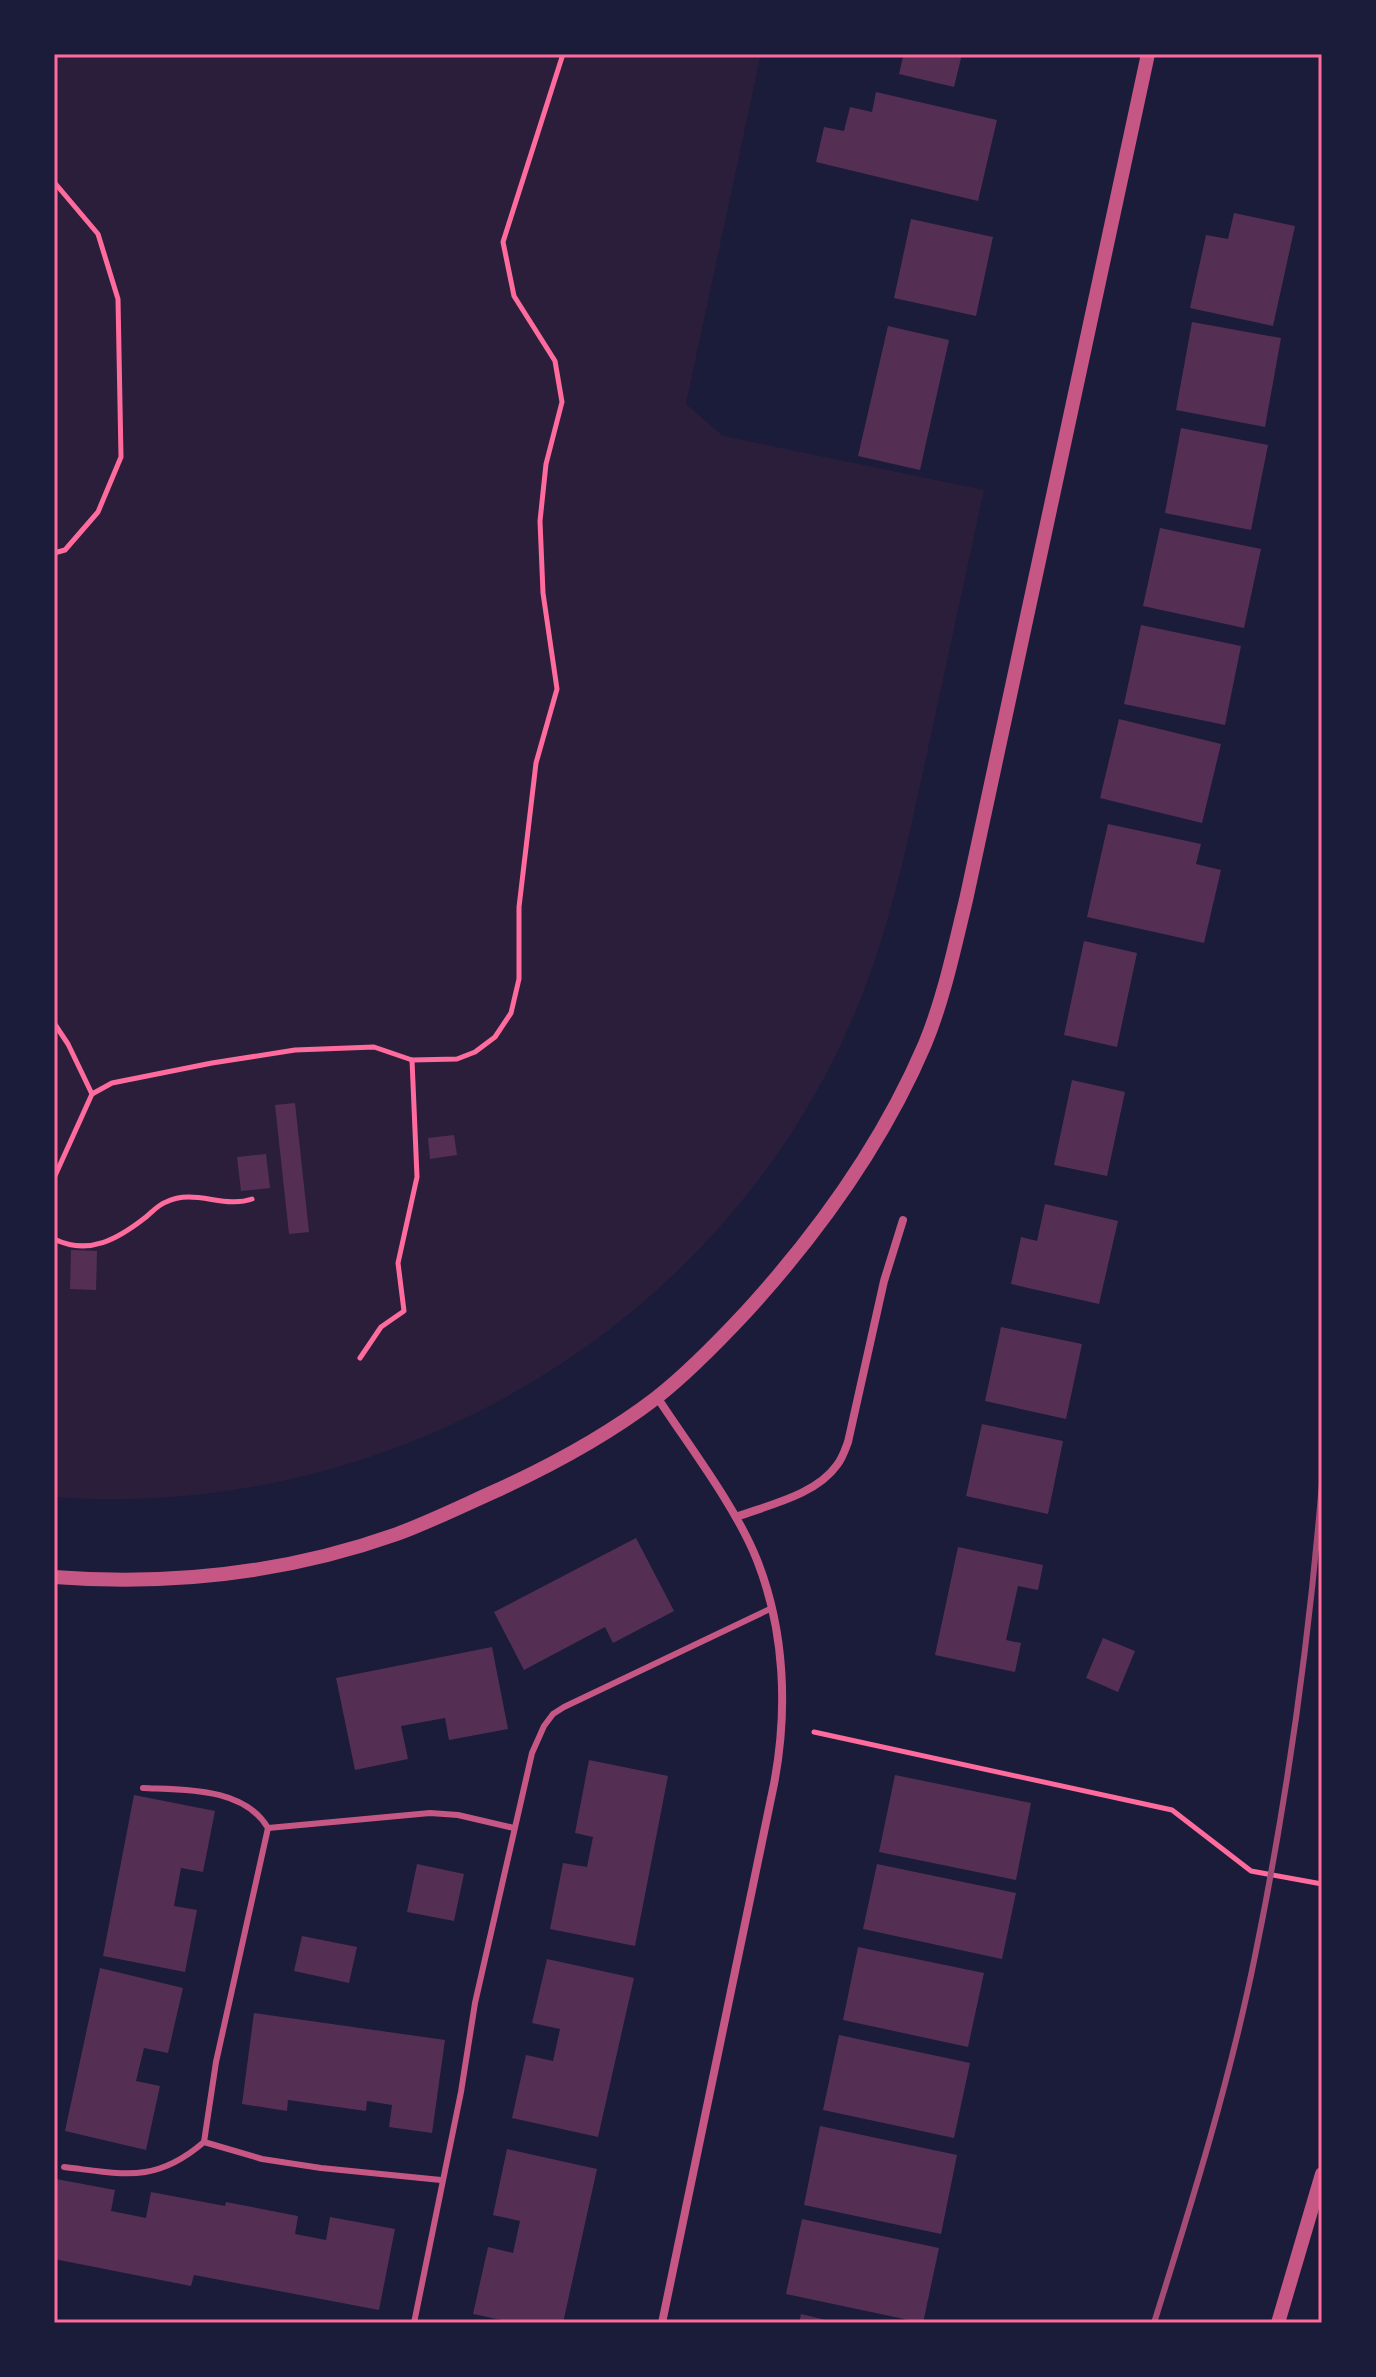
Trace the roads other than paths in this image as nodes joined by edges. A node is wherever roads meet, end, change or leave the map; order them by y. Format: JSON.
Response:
{"nodes":[{"id":1,"x":1148,"y":54,"type":"edge"},
{"id":2,"x":903,"y":1220,"type":"dead end"},
{"id":3,"x":657,"y":1397,"type":"junction"},
{"id":4,"x":736,"y":1517,"type":"junction"},
{"id":5,"x":54,"y":1577,"type":"edge"},
{"id":6,"x":772,"y":1608,"type":"junction"},
{"id":7,"x":143,"y":1788,"type":"dead end"},
{"id":8,"x":268,"y":1828,"type":"junction"},
{"id":9,"x":514,"y":1828,"type":"junction"},
{"id":10,"x":204,"y":2142,"type":"junction"},
{"id":11,"x":64,"y":2167,"type":"dead end"},
{"id":12,"x":1322,"y":2174,"type":"edge"},
{"id":13,"x":441,"y":2180,"type":"junction"},
{"id":14,"x":414,"y":2323,"type":"edge"},
{"id":15,"x":662,"y":2323,"type":"edge"},
{"id":16,"x":1278,"y":2323,"type":"edge"}],
"edges":[{"from":1,"to":3,"type":"street"},
{"from":2,"to":4,"type":"street"},
{"from":3,"to":4,"type":"street"},
{"from":3,"to":5,"type":"street"},
{"from":4,"to":6,"type":"street"},
{"from":6,"to":9,"type":"lane"},
{"from":6,"to":15,"type":"street"},
{"from":7,"to":8,"type":"lane"},
{"from":8,"to":9,"type":"lane"},
{"from":8,"to":10,"type":"lane"},
{"from":9,"to":13,"type":"lane"},
{"from":10,"to":11,"type":"lane"},
{"from":10,"to":13,"type":"lane"},
{"from":12,"to":16,"type":"street"},
{"from":13,"to":14,"type":"lane"}]}
